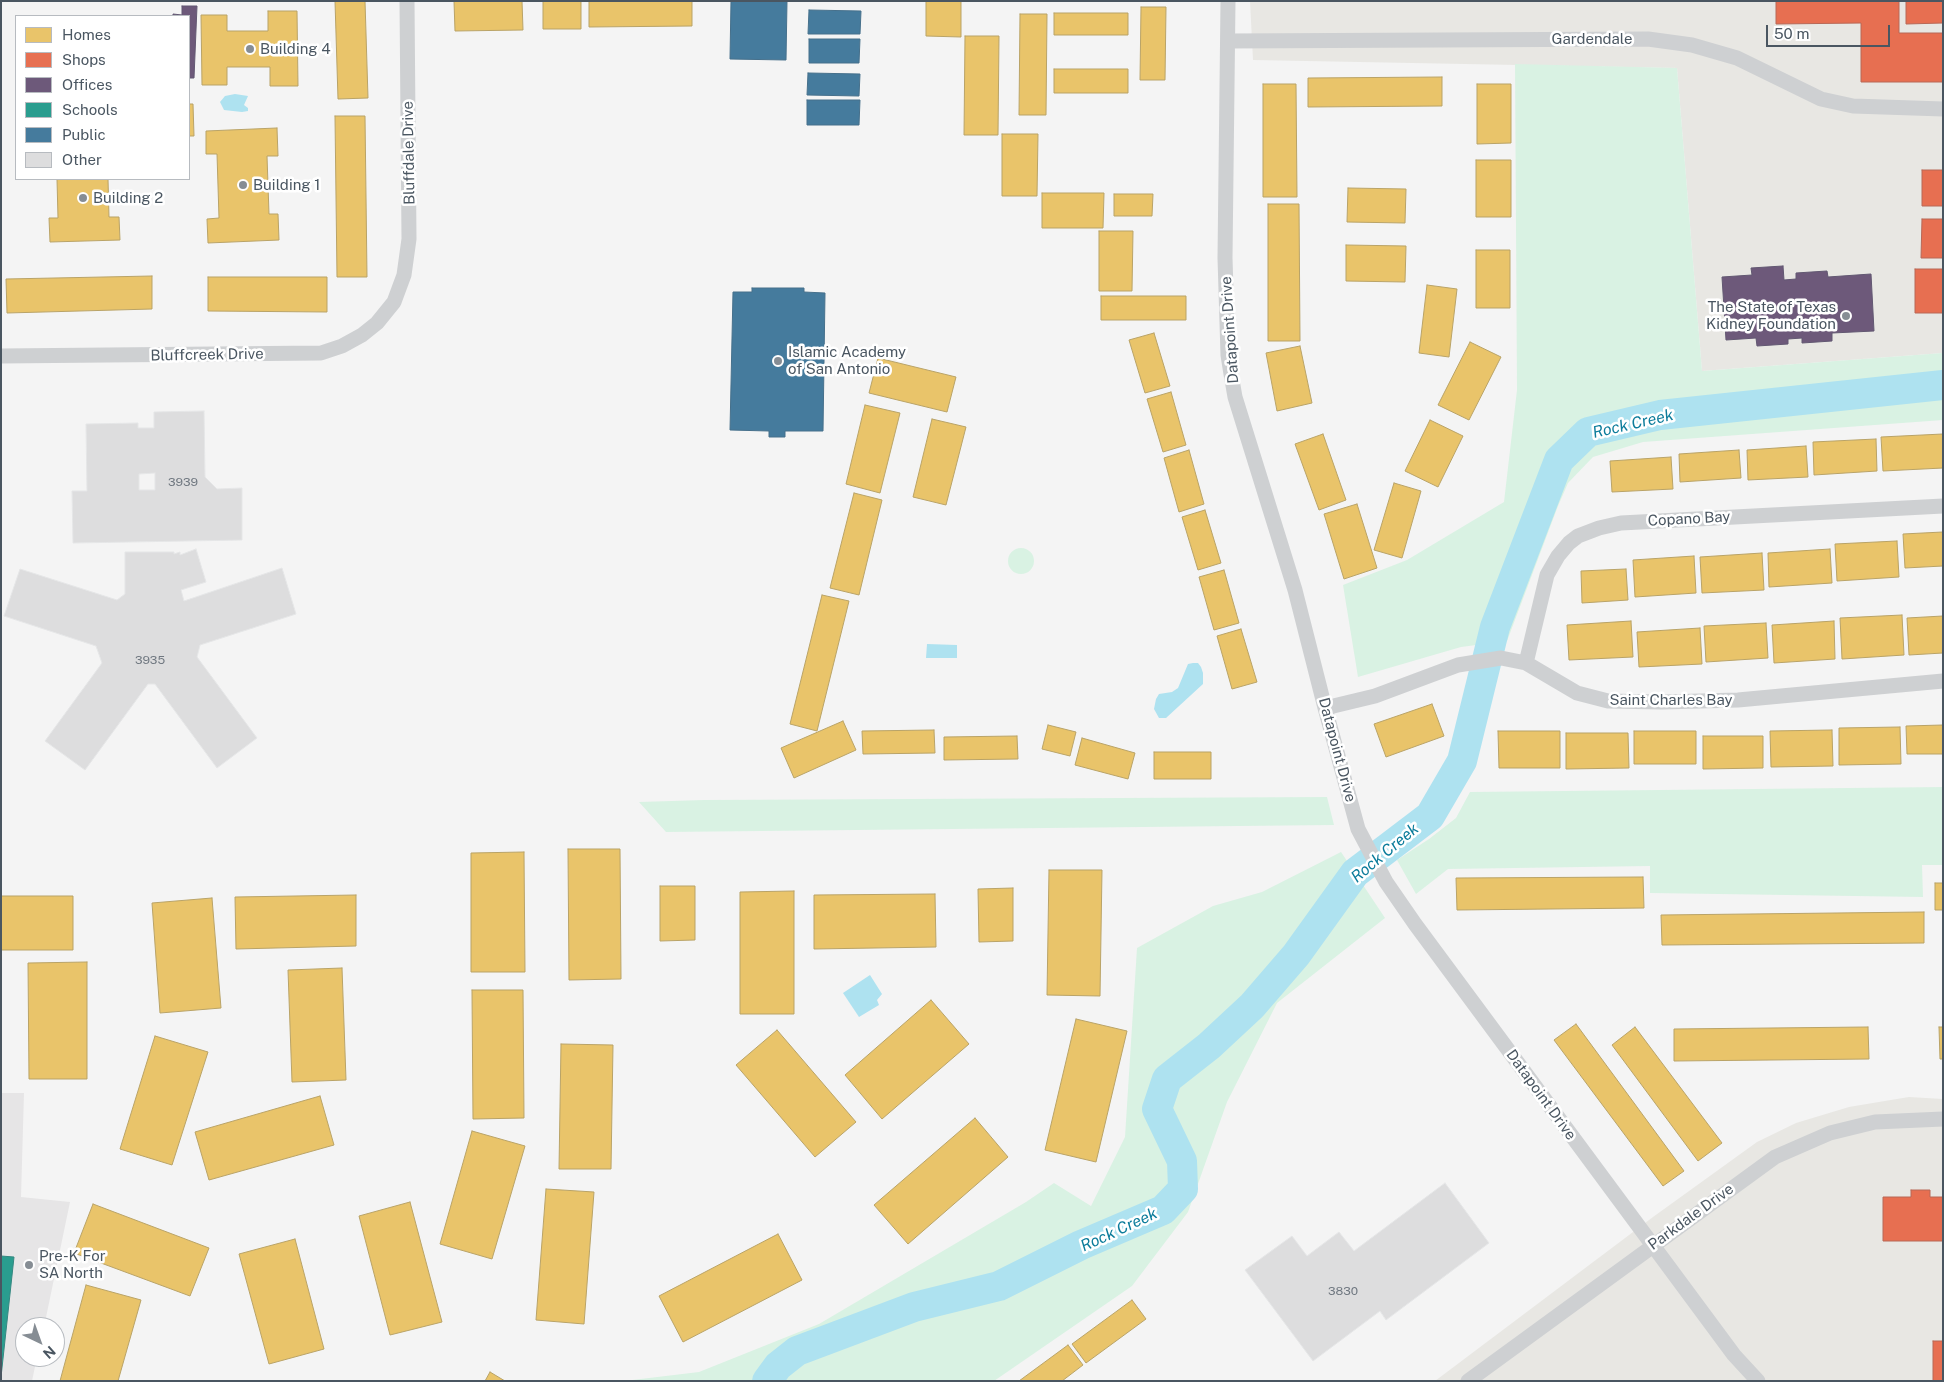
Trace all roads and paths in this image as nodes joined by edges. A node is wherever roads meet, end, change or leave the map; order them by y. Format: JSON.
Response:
{"nodes":[{"id":1,"x":407,"y":1,"type":"edge"},
{"id":2,"x":1228,"y":1,"type":"edge"},
{"id":3,"x":1228,"y":41,"type":"junction"},
{"id":4,"x":1943,"y":109,"type":"edge"},
{"id":5,"x":394,"y":302,"type":"joint"},
{"id":6,"x":1,"y":356,"type":"edge"},
{"id":7,"x":1943,"y":506,"type":"edge"},
{"id":8,"x":1526,"y":663,"type":"junction"},
{"id":9,"x":1943,"y":681,"type":"edge"},
{"id":10,"x":1325,"y":708,"type":"junction"},
{"id":11,"x":1943,"y":1119,"type":"edge"},
{"id":12,"x":1653,"y":1245,"type":"junction"},
{"id":13,"x":1468,"y":1381,"type":"edge"},
{"id":14,"x":1758,"y":1381,"type":"edge"}],
"edges":[{"from":1,"to":5,"type":"street","name":"Bluffdale Drive"},
{"from":2,"to":3,"type":"street","name":"Datapoint Drive"},
{"from":3,"to":4,"type":"street","name":"Gardendale"},
{"from":3,"to":10,"type":"street","name":"Datapoint Drive"},
{"from":5,"to":6,"type":"street","name":"Bluffcreek Drive"},
{"from":7,"to":8,"type":"street","name":"Copano Bay"},
{"from":8,"to":9,"type":"street","name":"Saint Charles Bay"},
{"from":8,"to":10,"type":"street","name":"Saint Charles Bay"},
{"from":10,"to":12,"type":"street","name":"Datapoint Drive"},
{"from":11,"to":12,"type":"street","name":"Parkdale Drive"},
{"from":12,"to":13,"type":"street","name":"Parkdale Drive"},
{"from":12,"to":14,"type":"street","name":"Datapoint Drive"}]}
